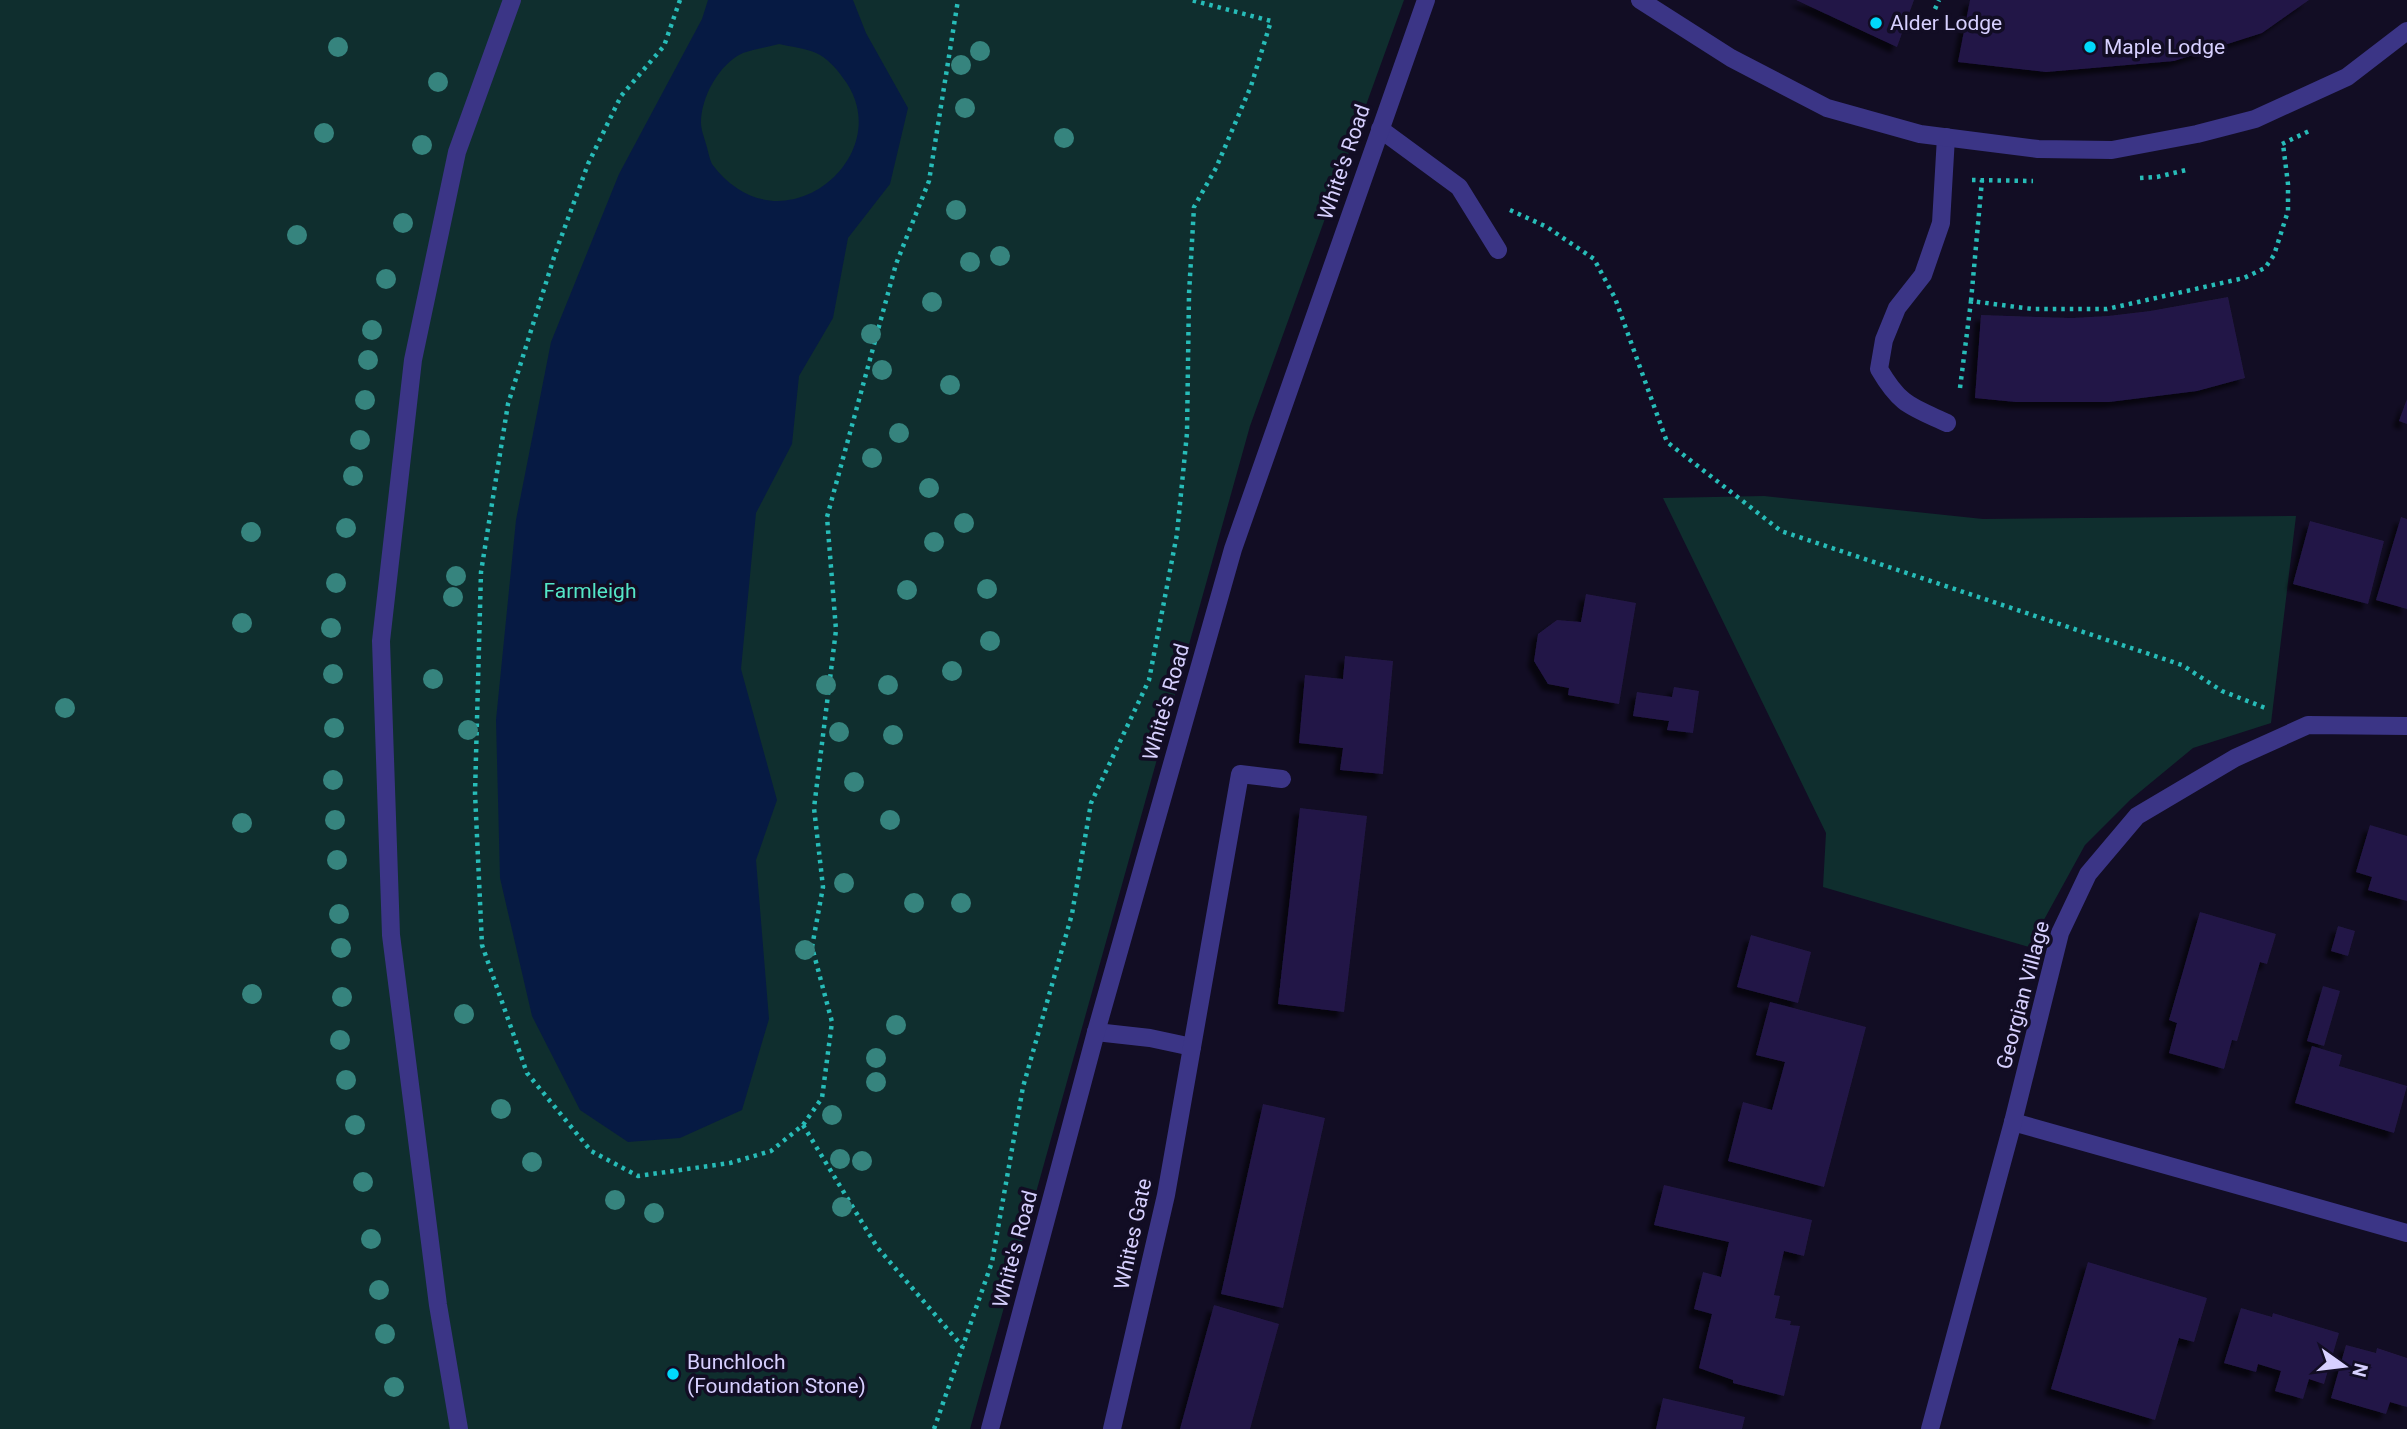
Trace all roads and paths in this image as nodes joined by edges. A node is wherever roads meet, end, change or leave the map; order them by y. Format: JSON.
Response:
{"nodes":[{"id":1,"x":680,"y":0,"type":"edge"},
{"id":2,"x":958,"y":0,"type":"edge"},
{"id":3,"x":1191,"y":0,"type":"edge"},
{"id":4,"x":1426,"y":0,"type":"edge"},
{"id":5,"x":1640,"y":0,"type":"edge"},
{"id":6,"x":1938,"y":0,"type":"edge"},
{"id":7,"x":508,"y":3,"type":"edge"},
{"id":8,"x":1936,"y":9,"type":"dead end"},
{"id":9,"x":2407,"y":31,"type":"edge"},
{"id":10,"x":1380,"y":129,"type":"junction"},
{"id":11,"x":1946,"y":137,"type":"junction"},
{"id":12,"x":2283,"y":144,"type":"dead end"},
{"id":13,"x":1982,"y":180,"type":"dead end"},
{"id":14,"x":1509,"y":210,"type":"dead end"},
{"id":15,"x":1498,"y":250,"type":"dead end"},
{"id":16,"x":1971,"y":301,"type":"junction"},
{"id":17,"x":1961,"y":388,"type":"dead end"},
{"id":18,"x":1947,"y":423,"type":"dead end"},
{"id":19,"x":2308,"y":725,"type":"junction"},
{"id":20,"x":2407,"y":726,"type":"edge"},
{"id":21,"x":1282,"y":779,"type":"dead end"},
{"id":22,"x":1096,"y":1032,"type":"junction"},
{"id":23,"x":1192,"y":1047,"type":"junction"},
{"id":24,"x":2013,"y":1122,"type":"junction"},
{"id":25,"x":803,"y":1125,"type":"junction"},
{"id":26,"x":2407,"y":1233,"type":"edge"},
{"id":27,"x":962,"y":1346,"type":"junction"},
{"id":28,"x":459,"y":1429,"type":"edge"},
{"id":29,"x":934,"y":1429,"type":"edge"},
{"id":30,"x":990,"y":1429,"type":"edge"},
{"id":31,"x":1112,"y":1429,"type":"edge"},
{"id":32,"x":1930,"y":1429,"type":"edge"}],
"edges":[{"from":1,"to":25,"type":"path"},
{"from":2,"to":25,"type":"path"},
{"from":3,"to":27,"type":"path"},
{"from":4,"to":10,"type":"street","name":"White's Road"},
{"from":5,"to":11,"type":"street"},
{"from":6,"to":8,"type":"path"},
{"from":7,"to":28,"type":"street"},
{"from":9,"to":11,"type":"street"},
{"from":10,"to":15,"type":"street"},
{"from":10,"to":22,"type":"street","name":"White's Road"},
{"from":11,"to":18,"type":"street"},
{"from":12,"to":16,"type":"path"},
{"from":13,"to":16,"type":"path"},
{"from":14,"to":19,"type":"path"},
{"from":16,"to":17,"type":"path"},
{"from":19,"to":20,"type":"street","name":"Georgian Village"},
{"from":19,"to":24,"type":"street","name":"Georgian Village"},
{"from":21,"to":23,"type":"street","name":"Whites Gate"},
{"from":22,"to":23,"type":"street"},
{"from":22,"to":30,"type":"street","name":"White's Road"},
{"from":23,"to":31,"type":"street","name":"Whites Gate"},
{"from":24,"to":26,"type":"street"},
{"from":24,"to":32,"type":"street","name":"Georgian Village"},
{"from":25,"to":27,"type":"path"},
{"from":27,"to":29,"type":"path"}]}
